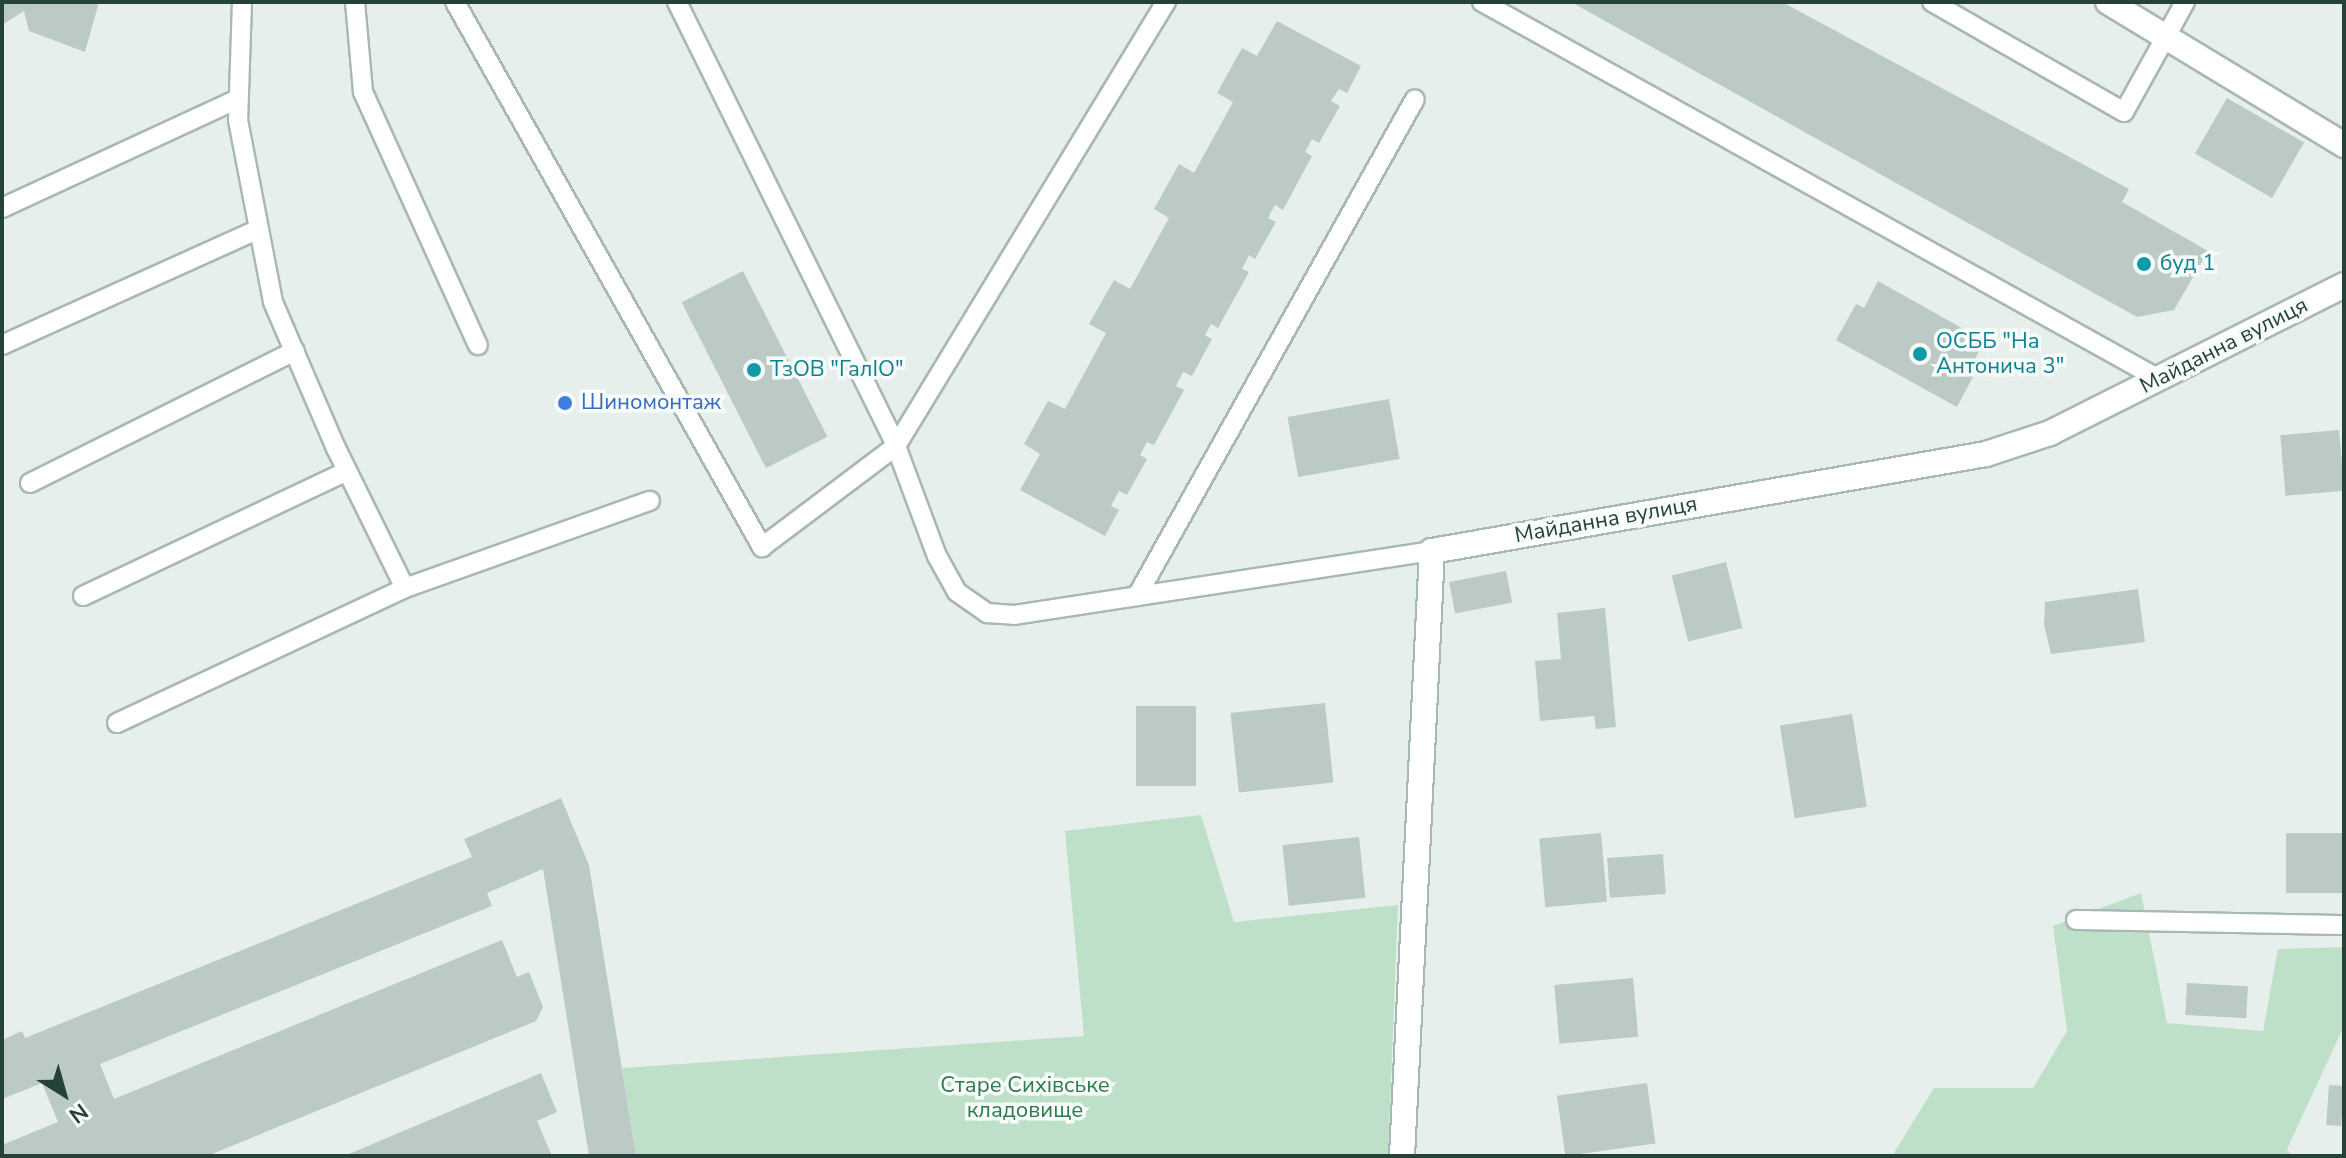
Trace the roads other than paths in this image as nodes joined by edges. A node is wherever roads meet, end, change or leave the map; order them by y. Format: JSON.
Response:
{"nodes":[{"id":1,"x":242,"y":2,"type":"edge"},
{"id":2,"x":355,"y":2,"type":"edge"},
{"id":3,"x":455,"y":2,"type":"edge"},
{"id":4,"x":677,"y":2,"type":"edge"},
{"id":5,"x":1166,"y":2,"type":"edge"},
{"id":6,"x":1482,"y":2,"type":"edge"},
{"id":7,"x":1932,"y":2,"type":"edge"},
{"id":8,"x":2108,"y":2,"type":"edge"},
{"id":9,"x":2185,"y":2,"type":"edge"},
{"id":10,"x":2165,"y":36,"type":"junction"},
{"id":11,"x":238,"y":99,"type":"junction"},
{"id":12,"x":1415,"y":99,"type":"dead end"},
{"id":13,"x":2344,"y":145,"type":"edge"},
{"id":14,"x":2,"y":208,"type":"edge"},
{"id":15,"x":259,"y":229,"type":"junction"},
{"id":16,"x":2344,"y":285,"type":"edge"},
{"id":17,"x":2,"y":345,"type":"edge"},
{"id":18,"x":478,"y":345,"type":"dead end"},
{"id":19,"x":295,"y":351,"type":"junction"},
{"id":20,"x":2159,"y":379,"type":"junction"},
{"id":21,"x":896,"y":446,"type":"junction"},
{"id":22,"x":347,"y":471,"type":"junction"},
{"id":23,"x":30,"y":483,"type":"dead end"},
{"id":24,"x":650,"y":501,"type":"dead end"},
{"id":25,"x":1432,"y":551,"type":"junction"},
{"id":26,"x":405,"y":588,"type":"junction"},
{"id":27,"x":83,"y":596,"type":"dead end"},
{"id":28,"x":1137,"y":596,"type":"junction"},
{"id":29,"x":117,"y":723,"type":"dead end"},
{"id":30,"x":2076,"y":920,"type":"dead end"},
{"id":31,"x":2344,"y":925,"type":"edge"},
{"id":32,"x":1402,"y":1156,"type":"edge"}],
"edges":[{"from":1,"to":11,"type":"lane"},
{"from":2,"to":18,"type":"lane"},
{"from":3,"to":21,"type":"lane"},
{"from":4,"to":21,"type":"lane"},
{"from":5,"to":21,"type":"lane"},
{"from":6,"to":20,"type":"lane"},
{"from":7,"to":10,"type":"lane"},
{"from":8,"to":10,"type":"street"},
{"from":9,"to":10,"type":"lane"},
{"from":10,"to":13,"type":"street"},
{"from":11,"to":14,"type":"lane"},
{"from":11,"to":15,"type":"lane"},
{"from":12,"to":28,"type":"lane"},
{"from":15,"to":17,"type":"lane"},
{"from":15,"to":19,"type":"lane"},
{"from":16,"to":20,"type":"street","name":"Майданна вулиця"},
{"from":19,"to":22,"type":"lane"},
{"from":19,"to":23,"type":"lane"},
{"from":20,"to":25,"type":"street","name":"Майданна вулиця"},
{"from":21,"to":28,"type":"lane"},
{"from":22,"to":26,"type":"lane"},
{"from":22,"to":27,"type":"lane"},
{"from":24,"to":26,"type":"lane"},
{"from":25,"to":28,"type":"lane"},
{"from":25,"to":32,"type":"street"},
{"from":26,"to":29,"type":"lane"},
{"from":30,"to":31,"type":"lane"}]}
